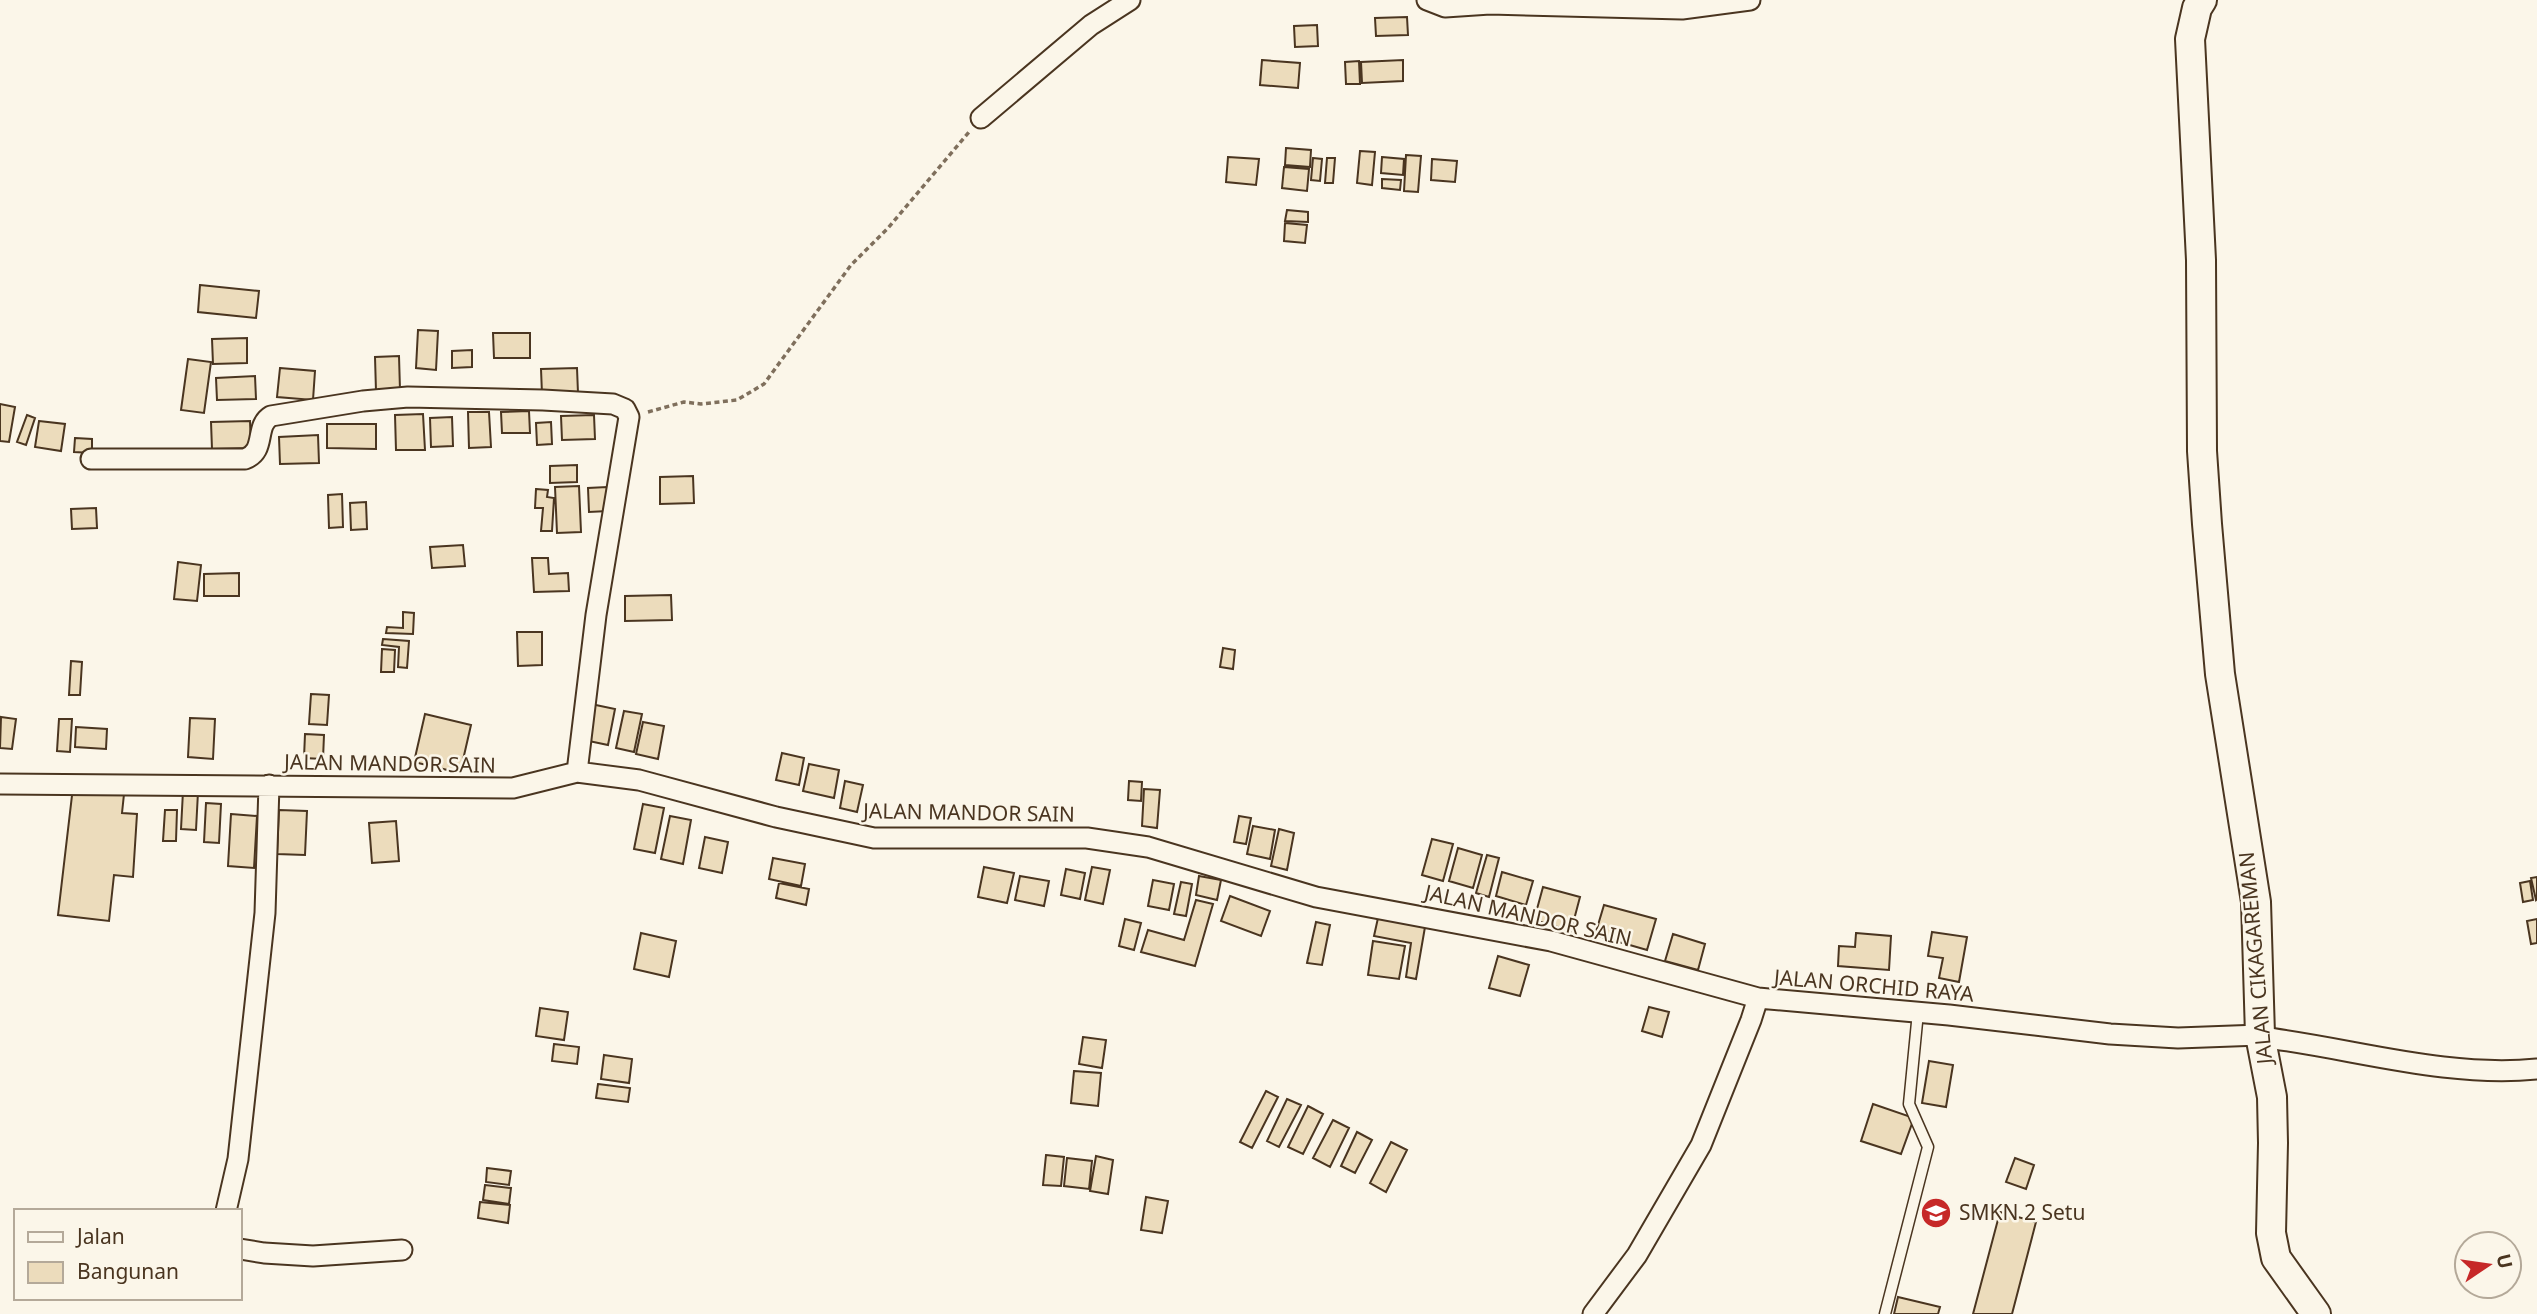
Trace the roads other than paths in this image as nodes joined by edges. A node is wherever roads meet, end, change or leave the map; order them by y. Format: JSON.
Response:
{"nodes":[{"id":1,"x":1130,"y":0,"type":"edge"},
{"id":2,"x":1427,"y":0,"type":"edge"},
{"id":3,"x":1750,"y":0,"type":"edge"},
{"id":4,"x":2202,"y":0,"type":"edge"},
{"id":5,"x":981,"y":118,"type":"road end"},
{"id":6,"x":92,"y":458,"type":"dead end"},
{"id":7,"x":577,"y":772,"type":"junction"},
{"id":8,"x":0,"y":784,"type":"edge"},
{"id":9,"x":270,"y":785,"type":"junction"},
{"id":10,"x":1758,"y":998,"type":"junction"},
{"id":11,"x":1918,"y":1012,"type":"junction"},
{"id":12,"x":2260,"y":1036,"type":"junction"},
{"id":13,"x":2537,"y":1069,"type":"edge"},
{"id":14,"x":226,"y":1209,"type":"edge"},
{"id":15,"x":242,"y":1249,"type":"edge"},
{"id":16,"x":402,"y":1250,"type":"dead end"},
{"id":17,"x":1593,"y":1314,"type":"edge"},
{"id":18,"x":1885,"y":1314,"type":"edge"},
{"id":19,"x":2316,"y":1314,"type":"edge"}],
"edges":[{"from":1,"to":5,"type":"street"},
{"from":2,"to":3,"type":"street"},
{"from":4,"to":12,"type":"street","name":"JALAN CIKAGAREMAN"},
{"from":6,"to":7,"type":"street"},
{"from":7,"to":9,"type":"street","name":"JALAN MANDOR SAIN"},
{"from":7,"to":10,"type":"street","name":"JALAN MANDOR SAIN"},
{"from":8,"to":9,"type":"street","name":"JALAN MANDOR SAIN"},
{"from":9,"to":14,"type":"street"},
{"from":10,"to":11,"type":"street","name":"JALAN ORCHID RAYA"},
{"from":10,"to":17,"type":"street","name":"JALAN ORCHID RAYA"},
{"from":11,"to":12,"type":"street","name":"JALAN ORCHID RAYA"},
{"from":11,"to":18,"type":"lane"},
{"from":12,"to":13,"type":"street","name":"JALAN ORCHID RAYA"},
{"from":12,"to":19,"type":"street","name":"JALAN CIKAGAREMAN"},
{"from":15,"to":16,"type":"street"}]}
